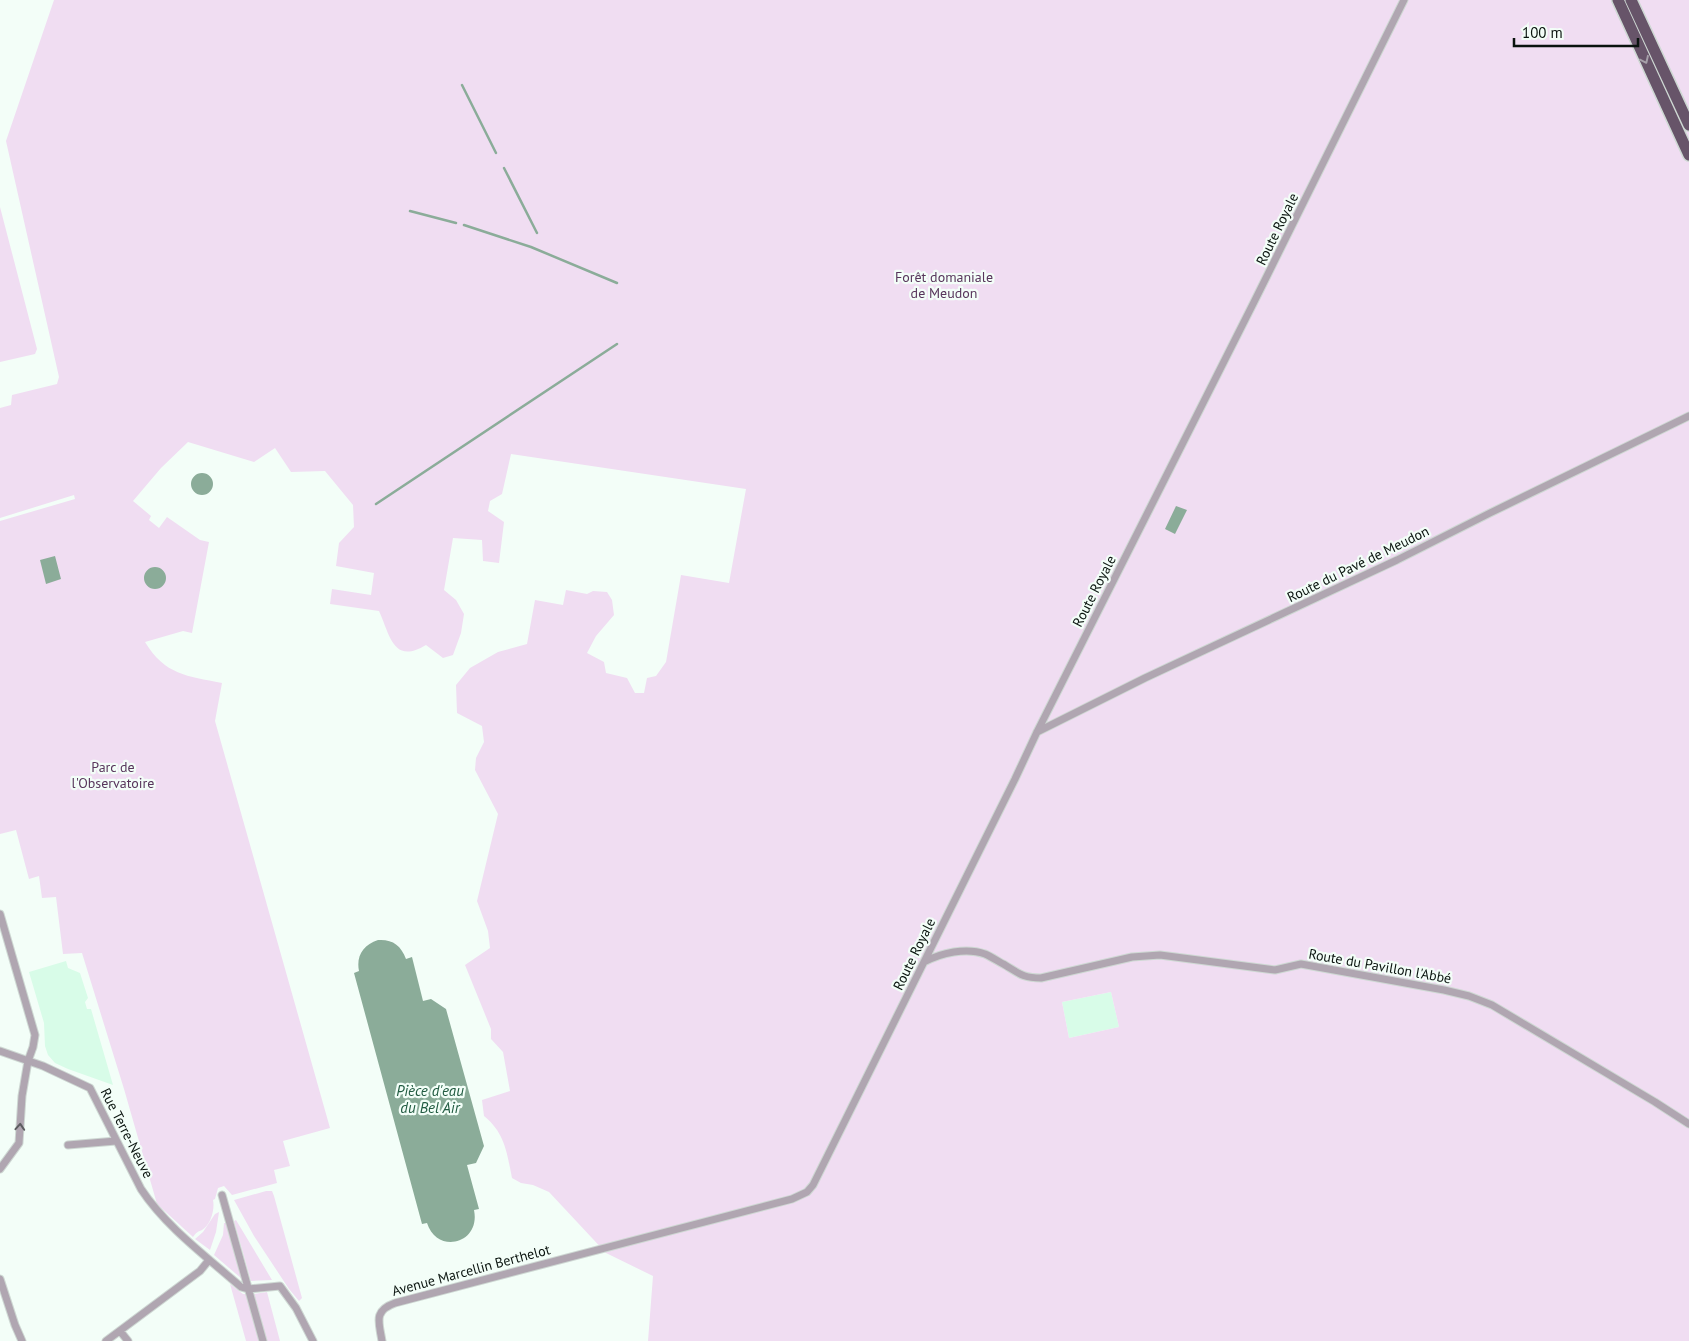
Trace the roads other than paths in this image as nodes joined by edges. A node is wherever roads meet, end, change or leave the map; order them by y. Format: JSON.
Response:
{"nodes":[{"id":1,"x":1404,"y":0,"type":"edge"},
{"id":2,"x":1618,"y":0,"type":"edge"},
{"id":3,"x":1632,"y":0,"type":"edge"},
{"id":4,"x":1689,"y":125,"type":"edge"},
{"id":5,"x":1689,"y":155,"type":"edge"},
{"id":6,"x":1689,"y":416,"type":"edge"},
{"id":7,"x":1037,"y":732,"type":"junction"},
{"id":8,"x":0,"y":914,"type":"edge"},
{"id":9,"x":924,"y":962,"type":"junction"},
{"id":10,"x":0,"y":1051,"type":"edge"},
{"id":11,"x":28,"y":1061,"type":"junction"},
{"id":12,"x":1689,"y":1124,"type":"edge"},
{"id":13,"x":116,"y":1140,"type":"junction"},
{"id":14,"x":68,"y":1145,"type":"dead end"},
{"id":15,"x":0,"y":1170,"type":"edge"},
{"id":16,"x":807,"y":1192,"type":"joint"},
{"id":17,"x":222,"y":1195,"type":"dead end"},
{"id":18,"x":209,"y":1260,"type":"junction"},
{"id":19,"x":0,"y":1278,"type":"edge"},
{"id":20,"x":248,"y":1288,"type":"junction"},
{"id":21,"x":120,"y":1331,"type":"junction"},
{"id":22,"x":22,"y":1341,"type":"edge"},
{"id":23,"x":106,"y":1341,"type":"edge"},
{"id":24,"x":128,"y":1341,"type":"edge"},
{"id":25,"x":263,"y":1341,"type":"edge"},
{"id":26,"x":314,"y":1341,"type":"edge"},
{"id":27,"x":382,"y":1341,"type":"edge"}],
"edges":[{"from":1,"to":7,"type":"street","name":"Route Royale"},
{"from":2,"to":5,"type":"highway","one_way":true},
{"from":3,"to":4,"type":"highway"},
{"from":6,"to":7,"type":"street","name":"Route du Pavé de Meudon"},
{"from":7,"to":9,"type":"street","name":"Route Royale"},
{"from":8,"to":11,"type":"street"},
{"from":9,"to":12,"type":"street","name":"Route du Pavillon l'Abbé"},
{"from":9,"to":16,"type":"street","name":"Route Royale"},
{"from":10,"to":11,"type":"street","name":"Rue Terre-Neuve"},
{"from":11,"to":13,"type":"street","name":"Rue Terre-Neuve"},
{"from":15,"to":11,"type":"street","one_way":true},
{"from":13,"to":14,"type":"street"},
{"from":13,"to":18,"type":"street","name":"Rue Terre-Neuve"},
{"from":16,"to":27,"type":"street","name":"Avenue Marcellin Berthelot"},
{"from":17,"to":20,"type":"street"},
{"from":18,"to":20,"type":"street","name":"Rue Terre-Neuve"},
{"from":18,"to":21,"type":"street"},
{"from":19,"to":22,"type":"street"},
{"from":20,"to":25,"type":"street"},
{"from":20,"to":26,"type":"street"},
{"from":21,"to":23,"type":"street"},
{"from":21,"to":24,"type":"street"}]}
